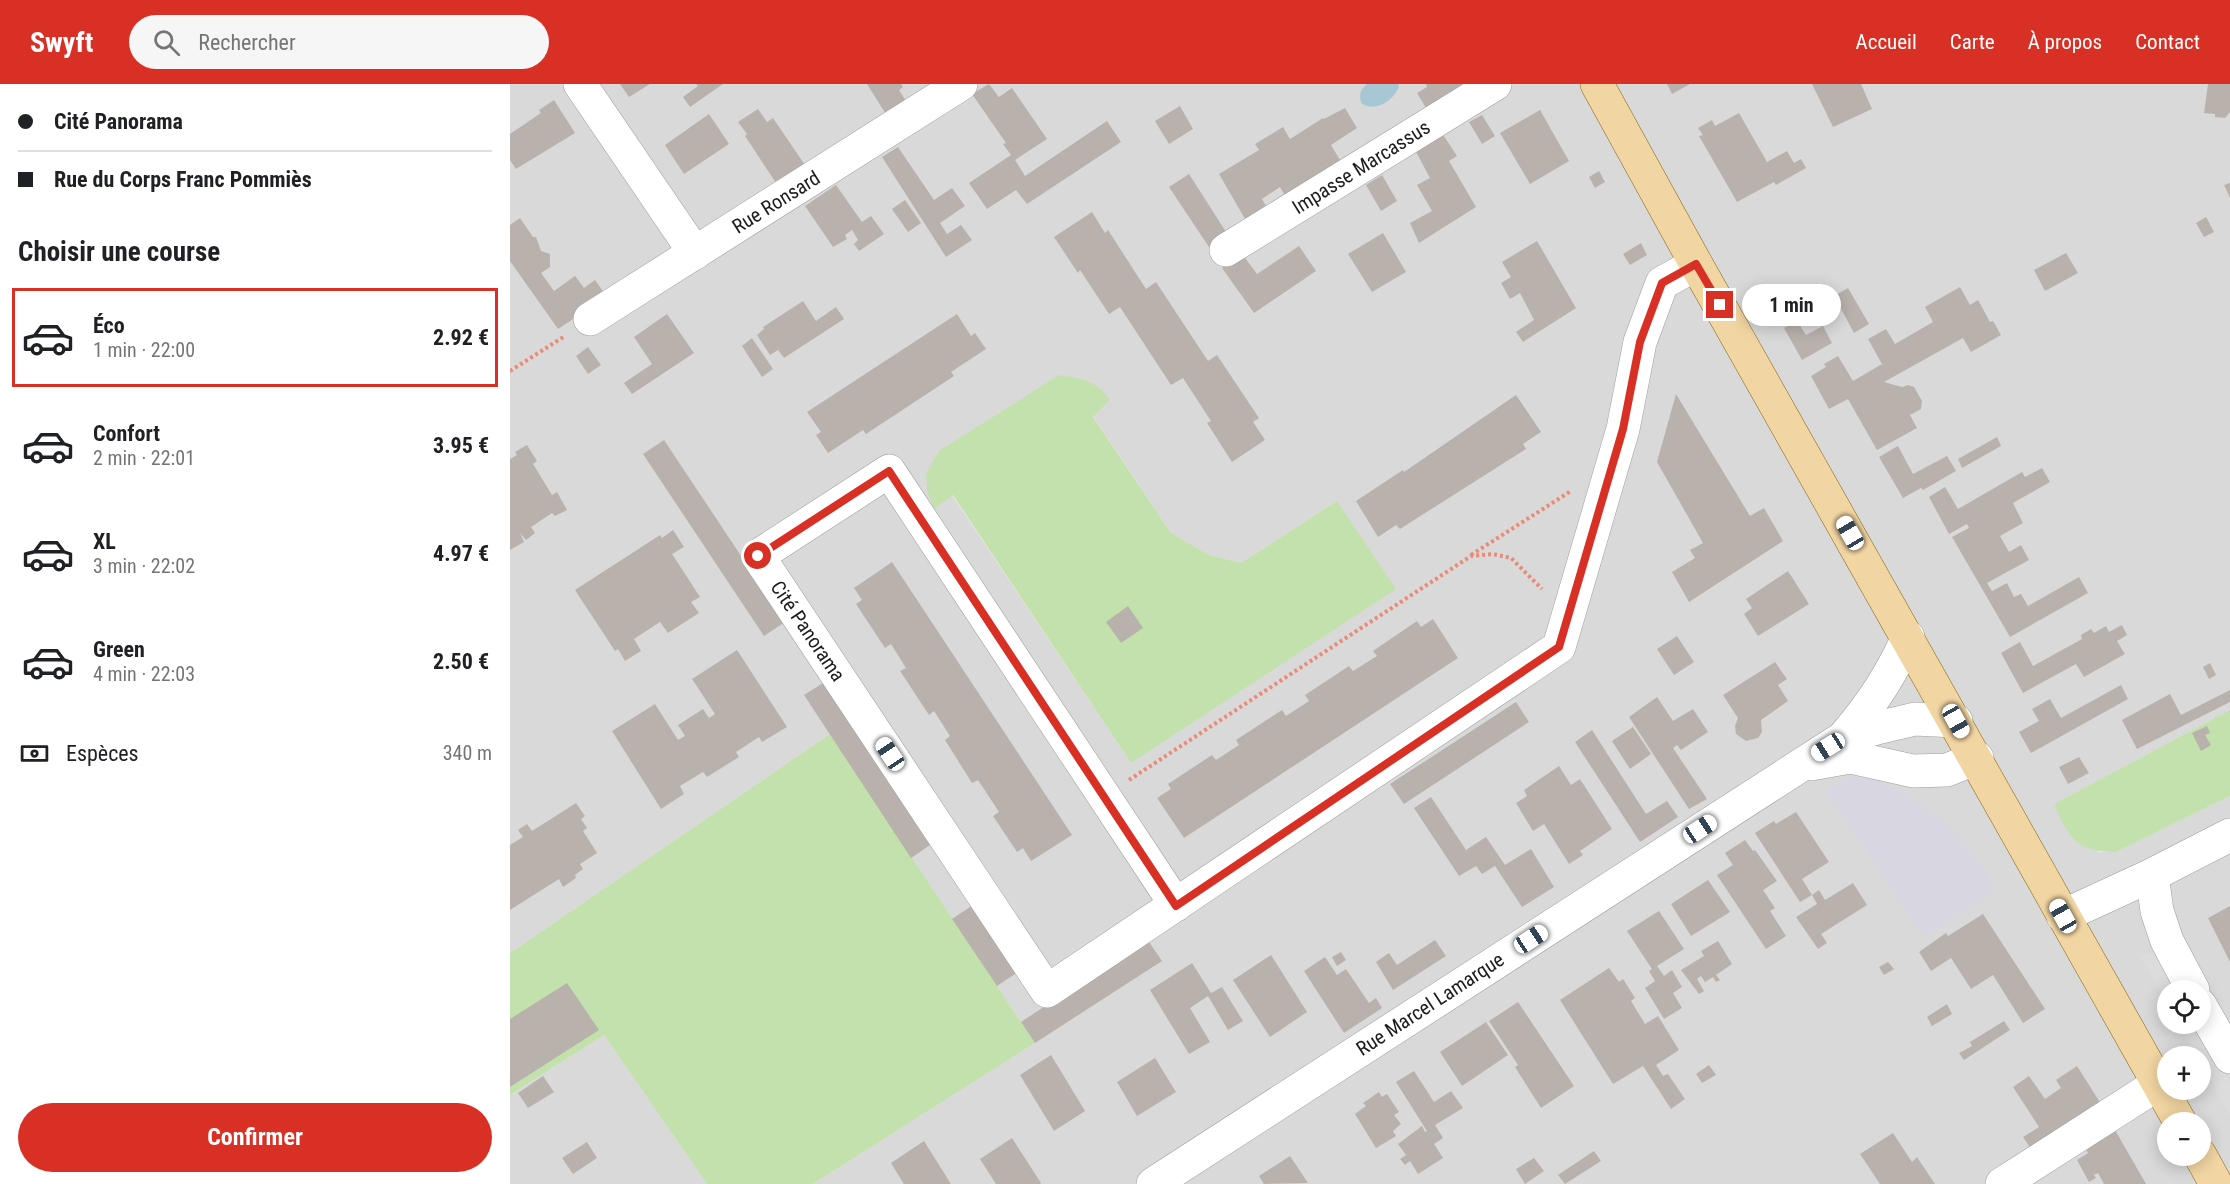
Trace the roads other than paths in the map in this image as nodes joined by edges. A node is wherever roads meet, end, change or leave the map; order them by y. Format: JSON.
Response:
{"nodes":[{"id":1,"x":580,"y":84,"type":"edge"},
{"id":2,"x":961,"y":84,"type":"edge"},
{"id":3,"x":1495,"y":84,"type":"edge"},
{"id":4,"x":1597,"y":84,"type":"edge"},
{"id":5,"x":1226,"y":250,"type":"dead end"},
{"id":6,"x":695,"y":253,"type":"junction"},
{"id":7,"x":1696,"y":264,"type":"junction"},
{"id":8,"x":590,"y":319,"type":"road end"},
{"id":9,"x":1908,"y":637,"type":"junction"},
{"id":10,"x":1956,"y":721,"type":"junction"},
{"id":11,"x":1843,"y":738,"type":"junction"},
{"id":12,"x":1977,"y":758,"type":"junction"},
{"id":13,"x":1797,"y":766,"type":"junction"},
{"id":14,"x":2230,"y":835,"type":"edge"},
{"id":15,"x":2230,"y":851,"type":"edge"},
{"id":16,"x":2152,"y":875,"type":"junction"},
{"id":17,"x":1176,"y":906,"type":"junction"},
{"id":18,"x":2063,"y":916,"type":"junction"},
{"id":19,"x":2167,"y":941,"type":"junction"},
{"id":20,"x":2188,"y":980,"type":"edge"},
{"id":21,"x":2211,"y":1024,"type":"edge"},
{"id":22,"x":2230,"y":1057,"type":"edge"},
{"id":23,"x":2157,"y":1082,"type":"edge"},
{"id":24,"x":2157,"y":1085,"type":"edge"},
{"id":25,"x":2206,"y":1166,"type":"edge"},
{"id":26,"x":1195,"y":1173,"type":"edge"},
{"id":27,"x":1153,"y":1184,"type":"edge"},
{"id":28,"x":2002,"y":1184,"type":"edge"},
{"id":29,"x":2216,"y":1184,"type":"edge"}],
"edges":[{"from":1,"to":6,"type":"street"},
{"from":2,"to":6,"type":"street","name":"Rue Ronsard"},
{"from":3,"to":5,"type":"street","name":"Impasse Marcassus"},
{"from":4,"to":7,"type":"main road"},
{"from":6,"to":8,"type":"street","name":"Rue Ronsard"},
{"from":7,"to":9,"type":"main road"},
{"from":7,"to":17,"type":"street","name":"Cité Panorama"},
{"from":9,"to":10,"type":"main road"},
{"from":9,"to":11,"type":"street","name":"Rue Marcel Lamarque"},
{"from":10,"to":11,"type":"street","name":"Rue Marcel Lamarque"},
{"from":10,"to":12,"type":"main road"},
{"from":11,"to":13,"type":"street","name":"Rue Marcel Lamarque"},
{"from":12,"to":13,"type":"street","name":"Rue Marcel Lamarque"},
{"from":12,"to":18,"type":"main road"},
{"from":13,"to":26,"type":"street","name":"Rue Marcel Lamarque"},
{"from":14,"to":16,"type":"street"},
{"from":15,"to":19,"type":"street"},
{"from":16,"to":18,"type":"street"},
{"from":16,"to":19,"type":"street"},
{"from":17,"to":17,"type":"street","name":"Cité Panorama"},
{"from":18,"to":23,"type":"main road"},
{"from":19,"to":20,"type":"street"},
{"from":21,"to":22,"type":"street"},
{"from":24,"to":28,"type":"street"},
{"from":25,"to":29,"type":"main road"},
{"from":26,"to":27,"type":"street","name":"Rue Marcel Lamarque"}]}
